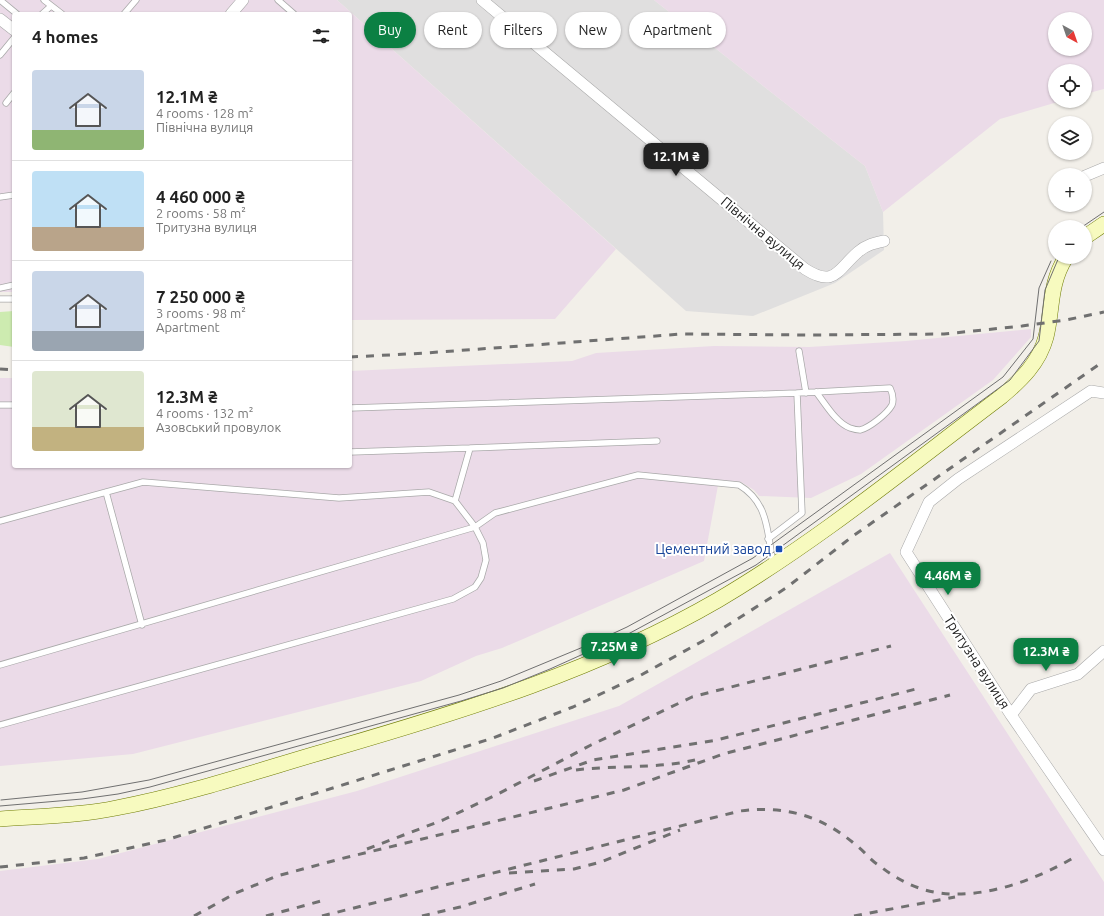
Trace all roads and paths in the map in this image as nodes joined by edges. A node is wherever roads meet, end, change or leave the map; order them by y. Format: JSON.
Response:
{"nodes":[{"id":1,"x":0,"y":0,"type":"edge"},
{"id":2,"x":44,"y":0,"type":"edge"},
{"id":3,"x":136,"y":0,"type":"edge"},
{"id":4,"x":243,"y":0,"type":"edge"},
{"id":5,"x":278,"y":0,"type":"edge"},
{"id":6,"x":482,"y":0,"type":"edge"},
{"id":7,"x":51,"y":6,"type":"junction"},
{"id":8,"x":15,"y":12,"type":"edge"},
{"id":9,"x":44,"y":12,"type":"edge"},
{"id":10,"x":59,"y":12,"type":"edge"},
{"id":11,"x":126,"y":12,"type":"edge"},
{"id":12,"x":233,"y":12,"type":"edge"},
{"id":13,"x":292,"y":12,"type":"edge"},
{"id":14,"x":0,"y":19,"type":"edge"},
{"id":15,"x":12,"y":28,"type":"edge"},
{"id":16,"x":12,"y":40,"type":"edge"},
{"id":17,"x":0,"y":55,"type":"edge"},
{"id":18,"x":12,"y":96,"type":"edge"},
{"id":19,"x":6,"y":104,"type":"dead end"},
{"id":20,"x":1104,"y":168,"type":"edge"},
{"id":21,"x":1092,"y":173,"type":"edge"},
{"id":22,"x":12,"y":195,"type":"edge"},
{"id":23,"x":0,"y":197,"type":"edge"},
{"id":24,"x":1104,"y":224,"type":"edge"},
{"id":25,"x":1092,"y":232,"type":"edge"},
{"id":26,"x":884,"y":241,"type":"dead end"},
{"id":27,"x":1061,"y":264,"type":"edge"},
{"id":28,"x":12,"y":285,"type":"edge"},
{"id":29,"x":0,"y":288,"type":"edge"},
{"id":30,"x":0,"y":299,"type":"edge"},
{"id":31,"x":12,"y":299,"type":"edge"},
{"id":32,"x":799,"y":352,"type":"dead end"},
{"id":33,"x":816,"y":392,"type":"junction"},
{"id":34,"x":797,"y":393,"type":"junction"},
{"id":35,"x":806,"y":393,"type":"junction"},
{"id":36,"x":1104,"y":393,"type":"edge"},
{"id":37,"x":0,"y":405,"type":"edge"},
{"id":38,"x":12,"y":405,"type":"edge"},
{"id":39,"x":352,"y":408,"type":"edge"},
{"id":40,"x":656,"y":441,"type":"dead end"},
{"id":41,"x":470,"y":448,"type":"junction"},
{"id":42,"x":352,"y":452,"type":"edge"},
{"id":43,"x":106,"y":492,"type":"junction"},
{"id":44,"x":455,"y":501,"type":"junction"},
{"id":45,"x":0,"y":521,"type":"edge"},
{"id":46,"x":475,"y":527,"type":"junction"},
{"id":47,"x":768,"y":539,"type":"junction"},
{"id":48,"x":773,"y":566,"type":"junction"},
{"id":49,"x":142,"y":625,"type":"junction"},
{"id":50,"x":1104,"y":651,"type":"edge"},
{"id":51,"x":0,"y":666,"type":"edge"},
{"id":52,"x":1011,"y":715,"type":"junction"},
{"id":53,"x":0,"y":725,"type":"edge"},
{"id":54,"x":0,"y":819,"type":"edge"},
{"id":55,"x":1104,"y":850,"type":"edge"}],
"edges":[{"from":1,"to":8,"type":"lane"},
{"from":2,"to":7,"type":"lane"},
{"from":3,"to":11,"type":"lane"},
{"from":4,"to":12,"type":"street"},
{"from":5,"to":13,"type":"lane"},
{"from":6,"to":26,"type":"street","name":"Північна вулиця"},
{"from":7,"to":9,"type":"lane"},
{"from":7,"to":10,"type":"lane"},
{"from":14,"to":15,"type":"street"},
{"from":16,"to":17,"type":"lane"},
{"from":18,"to":19,"type":"lane"},
{"from":20,"to":21,"type":"street"},
{"from":22,"to":23,"type":"lane"},
{"from":24,"to":25,"type":"main road"},
{"from":27,"to":48,"type":"main road"},
{"from":28,"to":29,"type":"lane"},
{"from":30,"to":31,"type":"lane"},
{"from":32,"to":35,"type":"lane"},
{"from":33,"to":33,"type":"lane"},
{"from":33,"to":35,"type":"lane"},
{"from":34,"to":35,"type":"lane"},
{"from":34,"to":39,"type":"lane"},
{"from":34,"to":47,"type":"lane"},
{"from":36,"to":52,"type":"street","name":"Тритузна вулиця"},
{"from":37,"to":38,"type":"lane"},
{"from":40,"to":41,"type":"lane"},
{"from":41,"to":42,"type":"lane"},
{"from":41,"to":44,"type":"lane"},
{"from":43,"to":44,"type":"lane"},
{"from":43,"to":45,"type":"lane"},
{"from":43,"to":49,"type":"lane"},
{"from":44,"to":46,"type":"lane"},
{"from":46,"to":47,"type":"lane"},
{"from":46,"to":49,"type":"lane"},
{"from":46,"to":53,"type":"lane"},
{"from":47,"to":48,"type":"lane"},
{"from":48,"to":54,"type":"main road"},
{"from":49,"to":51,"type":"lane"},
{"from":50,"to":52,"type":"street"},
{"from":52,"to":55,"type":"street","name":"Тритузна вулиця"}]}
